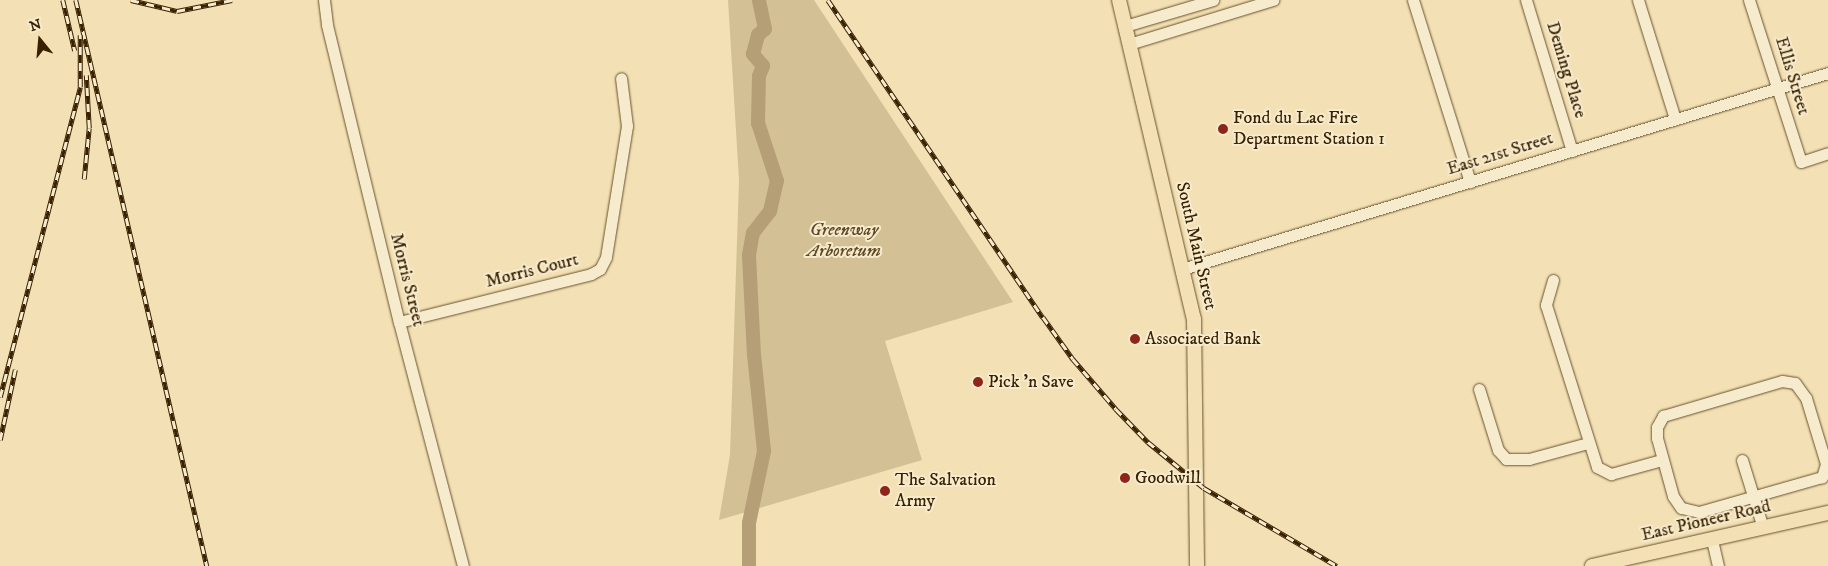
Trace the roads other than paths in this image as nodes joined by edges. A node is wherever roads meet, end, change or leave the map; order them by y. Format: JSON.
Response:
{"nodes":[{"id":1,"x":324,"y":0,"type":"edge"},
{"id":2,"x":1119,"y":0,"type":"edge"},
{"id":3,"x":1213,"y":0,"type":"edge"},
{"id":4,"x":1273,"y":0,"type":"edge"},
{"id":5,"x":1413,"y":0,"type":"edge"},
{"id":6,"x":1526,"y":0,"type":"edge"},
{"id":7,"x":1638,"y":0,"type":"edge"},
{"id":8,"x":1750,"y":0,"type":"edge"},
{"id":9,"x":1125,"y":26,"type":"junction"},
{"id":10,"x":1129,"y":44,"type":"junction"},
{"id":11,"x":1828,"y":73,"type":"edge"},
{"id":12,"x":620,"y":78,"type":"dead end"},
{"id":13,"x":1777,"y":89,"type":"junction"},
{"id":14,"x":1675,"y":119,"type":"junction"},
{"id":15,"x":1572,"y":150,"type":"junction"},
{"id":16,"x":1828,"y":153,"type":"edge"},
{"id":17,"x":1470,"y":182,"type":"junction"},
{"id":18,"x":1182,"y":269,"type":"junction"},
{"id":19,"x":1553,"y":280,"type":"dead end"},
{"id":20,"x":399,"y":322,"type":"junction"},
{"id":21,"x":1479,"y":389,"type":"dead end"},
{"id":22,"x":1588,"y":443,"type":"junction"},
{"id":23,"x":1662,"y":460,"type":"junction"},
{"id":24,"x":1742,"y":460,"type":"dead end"},
{"id":25,"x":1753,"y":497,"type":"junction"},
{"id":26,"x":1828,"y":513,"type":"edge"},
{"id":27,"x":1763,"y":528,"type":"junction"},
{"id":28,"x":1712,"y":540,"type":"junction"},
{"id":29,"x":463,"y":566,"type":"edge"},
{"id":30,"x":1197,"y":566,"type":"edge"},
{"id":31,"x":1592,"y":566,"type":"edge"},
{"id":32,"x":1718,"y":566,"type":"edge"}],
"edges":[{"from":1,"to":20,"type":"street","name":"Morris Street"},
{"from":2,"to":9,"type":"main road","name":"South Main Street"},
{"from":3,"to":9,"type":"street"},
{"from":4,"to":10,"type":"street"},
{"from":5,"to":17,"type":"street"},
{"from":6,"to":15,"type":"street","name":"Deming Place"},
{"from":7,"to":14,"type":"street"},
{"from":8,"to":13,"type":"street","name":"Ellis Street"},
{"from":9,"to":10,"type":"main road","name":"South Main Street"},
{"from":10,"to":18,"type":"main road","name":"South Main Street"},
{"from":11,"to":13,"type":"street","name":"East 21st Street"},
{"from":12,"to":20,"type":"street","name":"Morris Court"},
{"from":13,"to":14,"type":"street","name":"East 21st Street"},
{"from":13,"to":16,"type":"street","name":"Ellis Street"},
{"from":14,"to":15,"type":"street","name":"East 21st Street"},
{"from":15,"to":17,"type":"street","name":"East 21st Street"},
{"from":17,"to":18,"type":"street","name":"East 21st Street"},
{"from":18,"to":30,"type":"main road","name":"South Main Street"},
{"from":19,"to":22,"type":"street"},
{"from":20,"to":29,"type":"street","name":"Morris Street"},
{"from":21,"to":22,"type":"street"},
{"from":22,"to":23,"type":"street"},
{"from":23,"to":25,"type":"street"},
{"from":23,"to":25,"type":"street"},
{"from":24,"to":25,"type":"street"},
{"from":25,"to":27,"type":"street"},
{"from":26,"to":27,"type":"main road","name":"East Pioneer Road"},
{"from":27,"to":28,"type":"main road","name":"East Pioneer Road"},
{"from":28,"to":31,"type":"main road","name":"East Pioneer Road"},
{"from":28,"to":32,"type":"street"}]}
